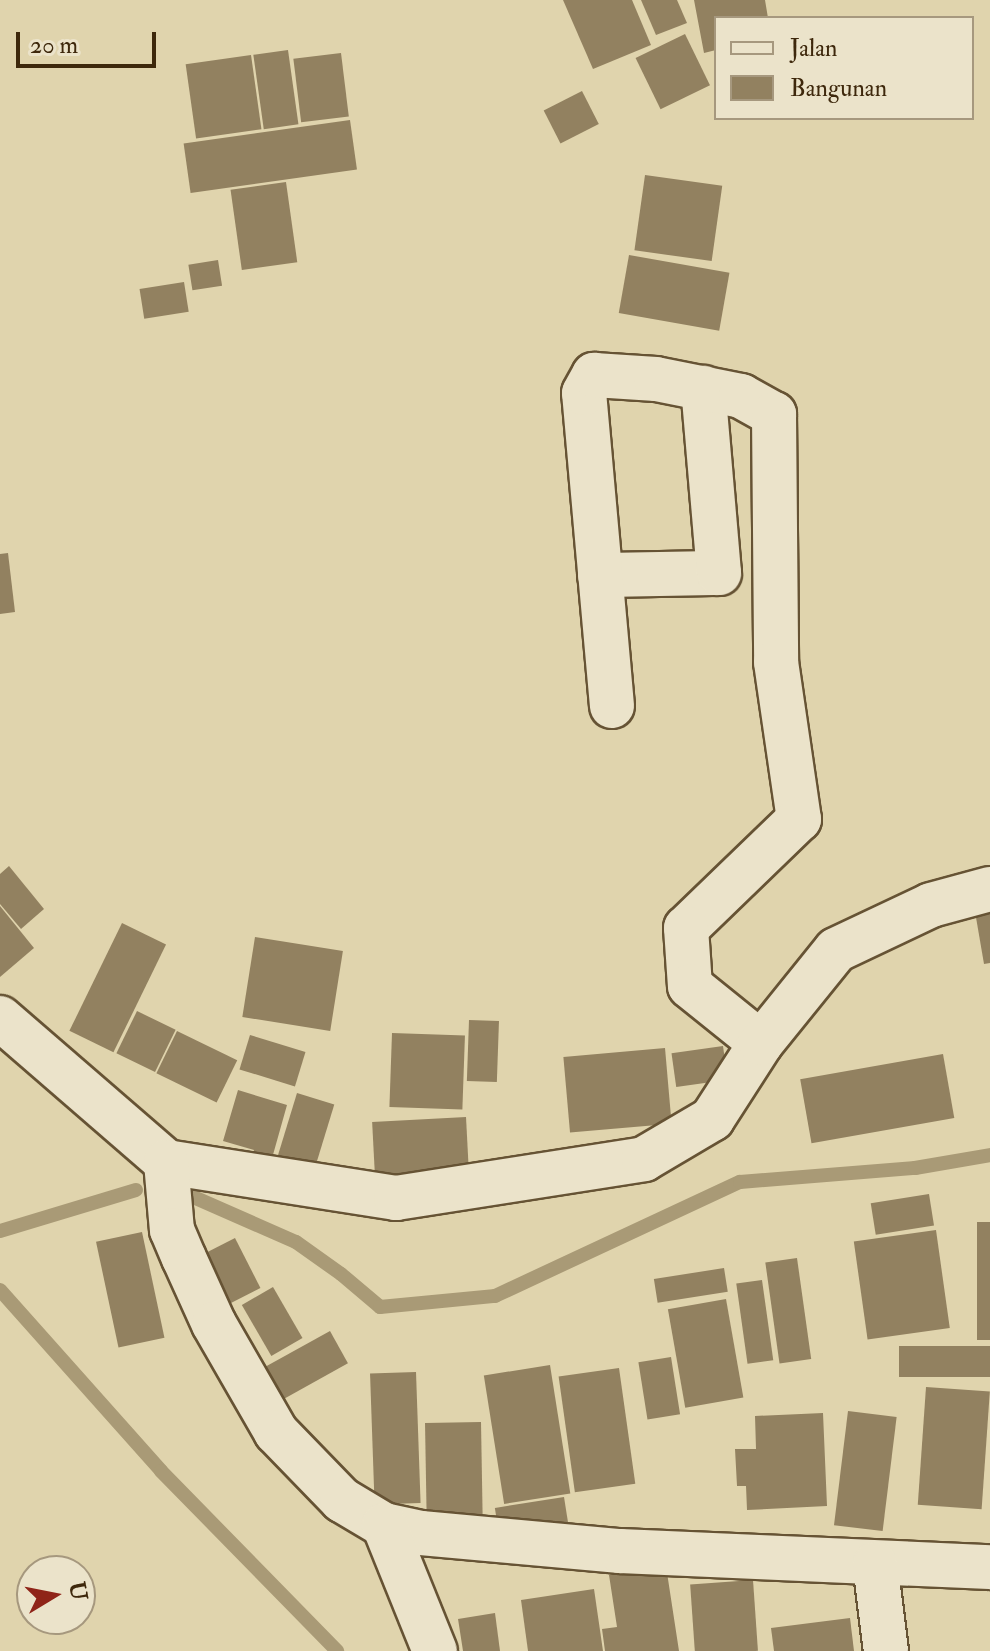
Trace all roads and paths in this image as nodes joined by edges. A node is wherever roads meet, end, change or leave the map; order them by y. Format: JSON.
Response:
{"nodes":[{"id":1,"x":703,"y":388,"type":"junction"},
{"id":2,"x":600,"y":575,"type":"junction"},
{"id":3,"x":612,"y":706,"type":"dead end"},
{"id":4,"x":990,"y":889,"type":"edge"},
{"id":5,"x":0,"y":1018,"type":"edge"},
{"id":6,"x":761,"y":1043,"type":"junction"},
{"id":7,"x":166,"y":1162,"type":"junction"},
{"id":8,"x":384,"y":1525,"type":"junction"},
{"id":9,"x":875,"y":1564,"type":"junction"},
{"id":10,"x":990,"y":1567,"type":"edge"},
{"id":11,"x":435,"y":1651,"type":"edge"},
{"id":12,"x":886,"y":1651,"type":"edge"}],
"edges":[{"from":1,"to":2,"type":"street"},
{"from":1,"to":2,"type":"street"},
{"from":1,"to":6,"type":"street"},
{"from":2,"to":3,"type":"street"},
{"from":4,"to":6,"type":"street"},
{"from":5,"to":7,"type":"street"},
{"from":6,"to":7,"type":"street"},
{"from":7,"to":8,"type":"street"},
{"from":8,"to":9,"type":"street"},
{"from":8,"to":11,"type":"street"},
{"from":9,"to":10,"type":"street"},
{"from":9,"to":12,"type":"street"}]}
